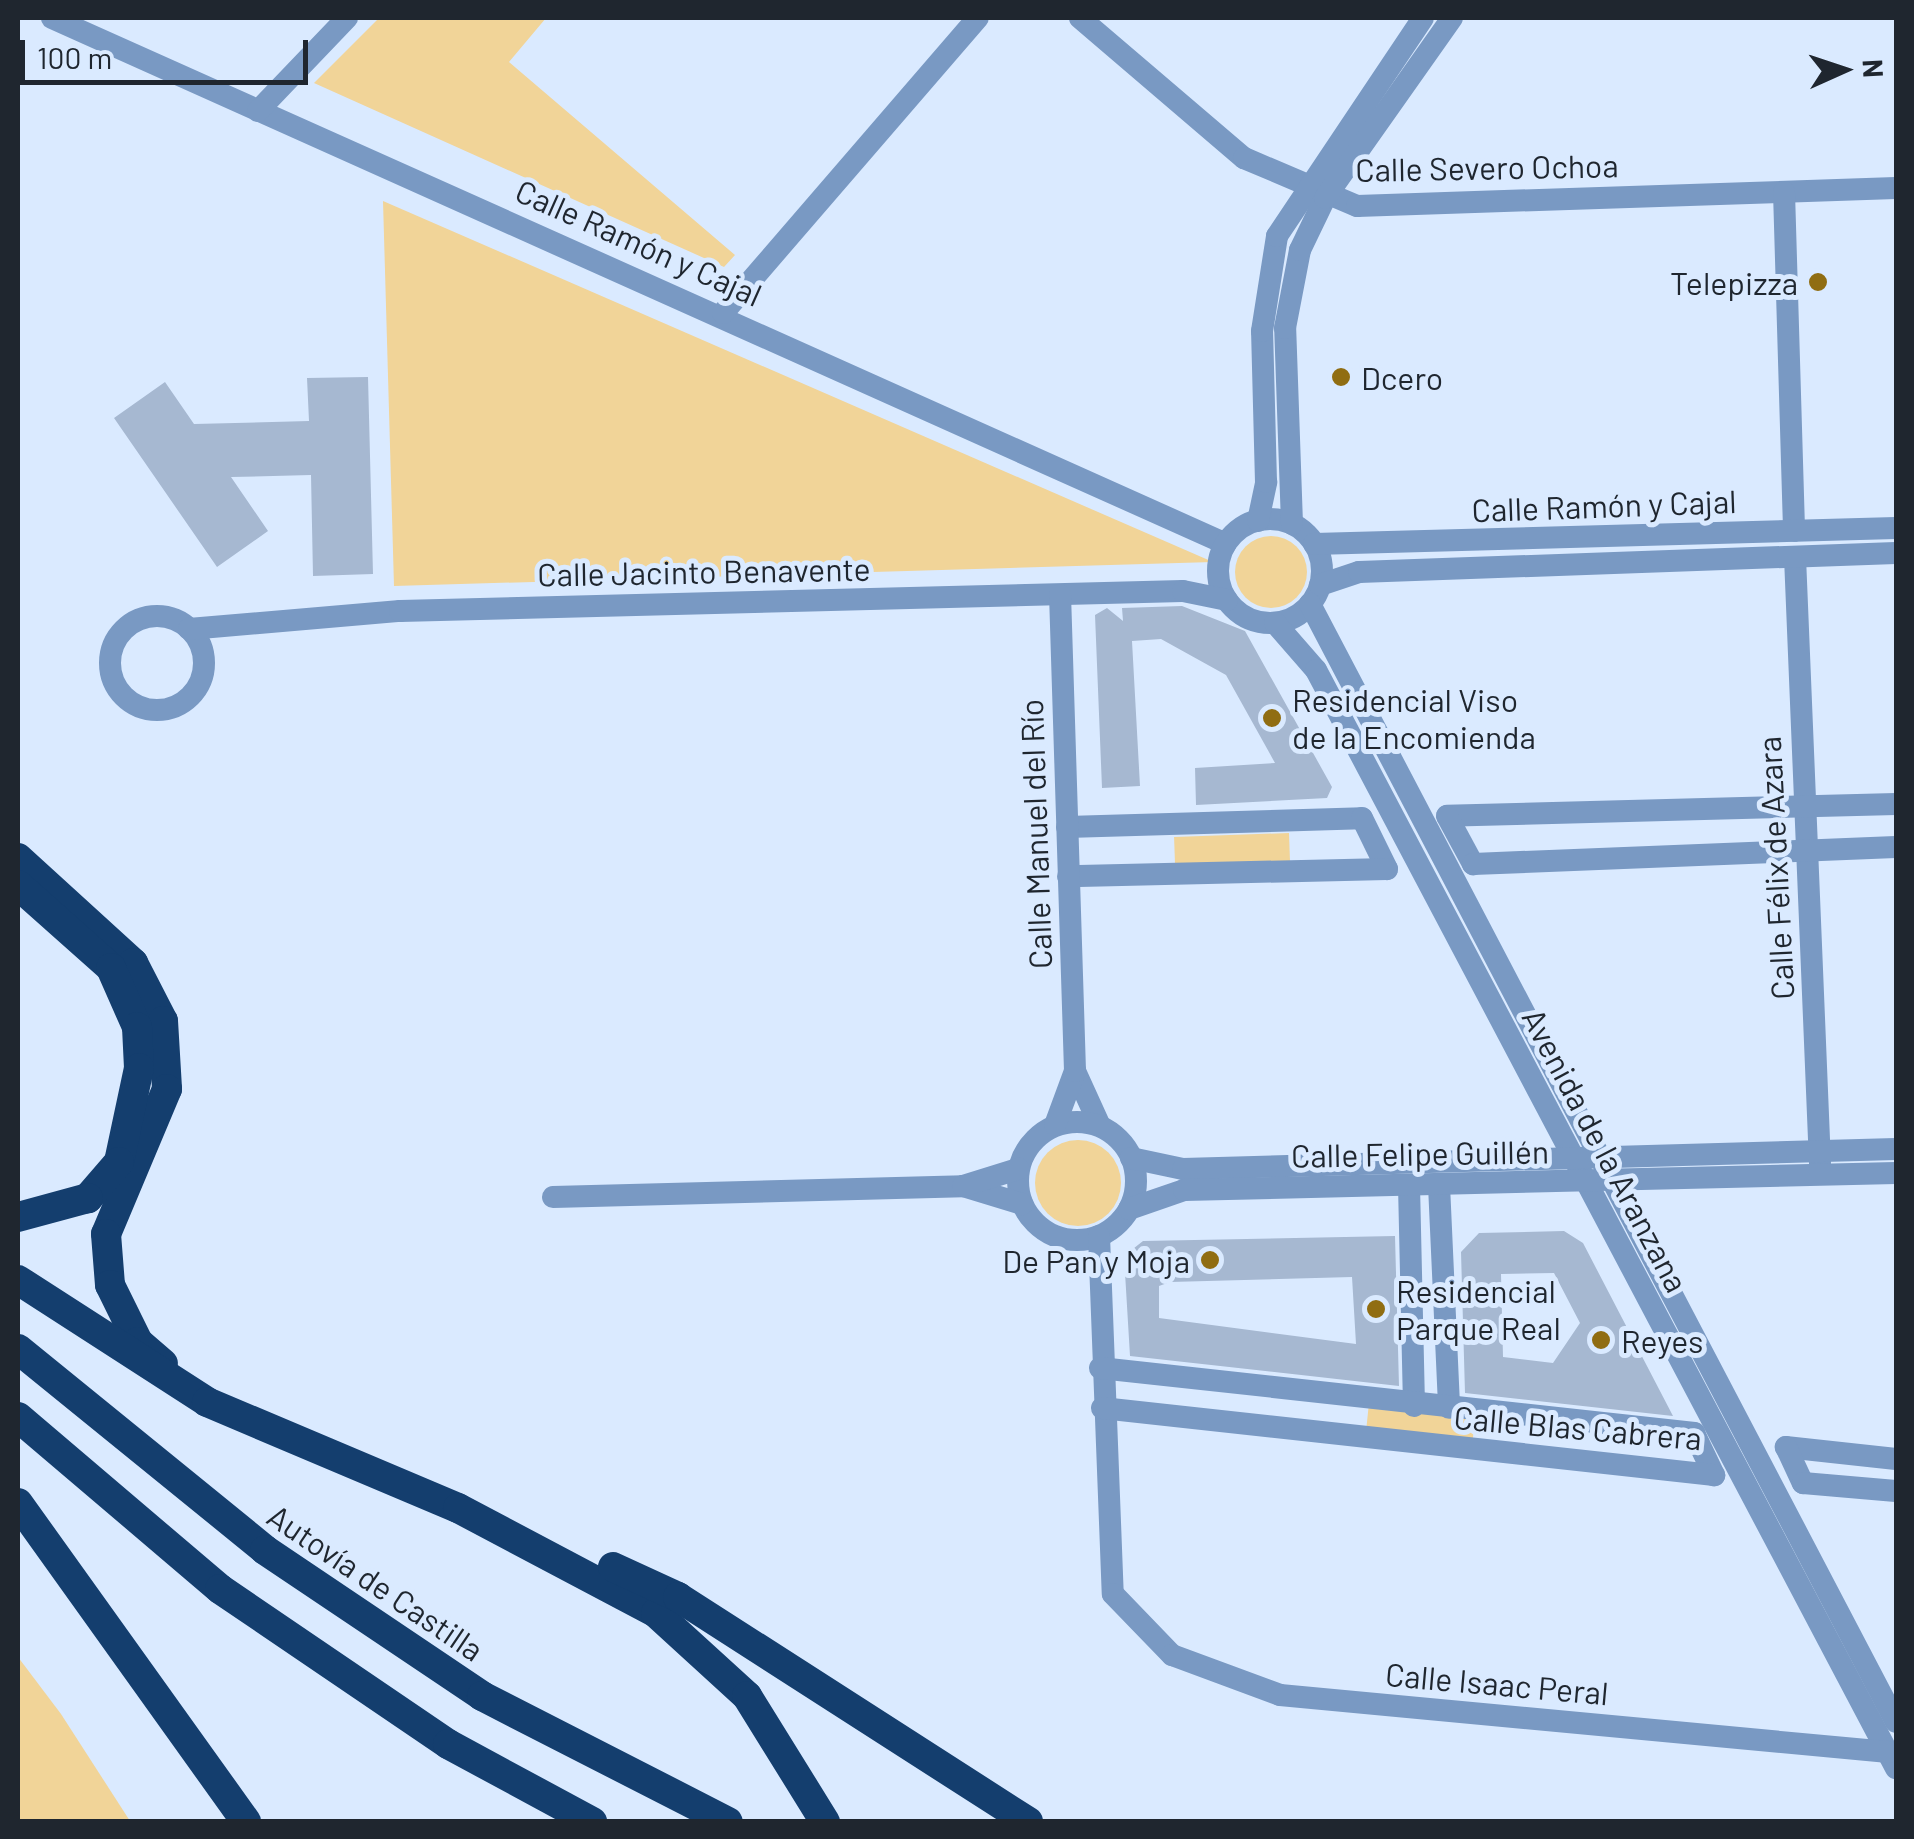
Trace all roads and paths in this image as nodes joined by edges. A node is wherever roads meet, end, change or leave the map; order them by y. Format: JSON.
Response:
{"nodes":[{"id":1,"x":52,"y":18,"type":"edge"},
{"id":2,"x":347,"y":18,"type":"edge"},
{"id":3,"x":978,"y":18,"type":"edge"},
{"id":4,"x":1080,"y":18,"type":"edge"},
{"id":5,"x":1423,"y":18,"type":"edge"},
{"id":6,"x":1452,"y":18,"type":"edge"},
{"id":7,"x":258,"y":111,"type":"junction"},
{"id":8,"x":1896,"y":188,"type":"edge"},
{"id":9,"x":1302,"y":190,"type":"junction"},
{"id":10,"x":1784,"y":192,"type":"junction"},
{"id":11,"x":1325,"y":198,"type":"junction"},
{"id":12,"x":723,"y":313,"type":"junction"},
{"id":13,"x":1292,"y":524,"type":"junction"},
{"id":14,"x":1896,"y":528,"type":"edge"},
{"id":15,"x":1794,"y":531,"type":"junction"},
{"id":16,"x":1240,"y":532,"type":"junction"},
{"id":17,"x":1314,"y":544,"type":"junction"},
{"id":18,"x":1896,"y":553,"type":"edge"},
{"id":19,"x":1795,"y":557,"type":"junction"},
{"id":20,"x":1219,"y":577,"type":"junction"},
{"id":21,"x":1183,"y":591,"type":"junction"},
{"id":22,"x":1060,"y":594,"type":"junction"},
{"id":23,"x":1315,"y":594,"type":"junction"},
{"id":24,"x":1227,"y":600,"type":"junction"},
{"id":25,"x":228,"y":621,"type":"junction"},
{"id":26,"x":1275,"y":623,"type":"junction"},
{"id":27,"x":189,"y":628,"type":"junction"},
{"id":28,"x":201,"y":649,"type":"junction"},
{"id":29,"x":1896,"y":804,"type":"edge"},
{"id":30,"x":1804,"y":808,"type":"junction"},
{"id":31,"x":1067,"y":827,"type":"junction"},
{"id":32,"x":1459,"y":841,"type":"junction"},
{"id":33,"x":1406,"y":842,"type":"junction"},
{"id":34,"x":1431,"y":842,"type":"junction"},
{"id":35,"x":1375,"y":843,"type":"junction"},
{"id":36,"x":1896,"y":847,"type":"edge"},
{"id":37,"x":1807,"y":850,"type":"junction"},
{"id":38,"x":18,"y":858,"type":"edge"},
{"id":39,"x":1068,"y":876,"type":"junction"},
{"id":40,"x":18,"y":884,"type":"edge"},
{"id":41,"x":1075,"y":1071,"type":"junction"},
{"id":42,"x":1055,"y":1126,"type":"junction"},
{"id":43,"x":1100,"y":1126,"type":"junction"},
{"id":44,"x":1896,"y":1148,"type":"edge"},
{"id":45,"x":1820,"y":1149,"type":"junction"},
{"id":46,"x":1597,"y":1156,"type":"junction"},
{"id":47,"x":1573,"y":1157,"type":"junction"},
{"id":48,"x":1132,"y":1158,"type":"junction"},
{"id":49,"x":1018,"y":1169,"type":"junction"},
{"id":50,"x":1896,"y":1173,"type":"edge"},
{"id":51,"x":1820,"y":1175,"type":"junction"},
{"id":52,"x":1611,"y":1181,"type":"junction"},
{"id":53,"x":1586,"y":1182,"type":"junction"},
{"id":54,"x":1440,"y":1185,"type":"junction"},
{"id":55,"x":963,"y":1186,"type":"junction"},
{"id":56,"x":1409,"y":1186,"type":"junction"},
{"id":57,"x":553,"y":1198,"type":"dead end"},
{"id":58,"x":1022,"y":1204,"type":"junction"},
{"id":59,"x":1129,"y":1210,"type":"junction"},
{"id":60,"x":18,"y":1217,"type":"edge"},
{"id":61,"x":1099,"y":1236,"type":"junction"},
{"id":62,"x":1066,"y":1238,"type":"junction"},
{"id":63,"x":18,"y":1280,"type":"edge"},
{"id":64,"x":1096,"y":1287,"type":"junction"},
{"id":65,"x":18,"y":1350,"type":"edge"},
{"id":66,"x":1100,"y":1368,"type":"junction"},
{"id":67,"x":207,"y":1402,"type":"junction"},
{"id":68,"x":1414,"y":1406,"type":"junction"},
{"id":69,"x":1102,"y":1408,"type":"junction"},
{"id":70,"x":1449,"y":1408,"type":"junction"},
{"id":71,"x":18,"y":1417,"type":"edge"},
{"id":72,"x":1896,"y":1459,"type":"edge"},
{"id":73,"x":1896,"y":1492,"type":"edge"},
{"id":74,"x":18,"y":1504,"type":"edge"},
{"id":75,"x":458,"y":1508,"type":"junction"},
{"id":76,"x":1896,"y":1722,"type":"edge"},
{"id":77,"x":1892,"y":1760,"type":"edge"},
{"id":78,"x":246,"y":1822,"type":"edge"},
{"id":79,"x":592,"y":1822,"type":"edge"},
{"id":80,"x":728,"y":1822,"type":"edge"},
{"id":81,"x":825,"y":1822,"type":"edge"},
{"id":82,"x":1028,"y":1822,"type":"edge"}],
"edges":[{"from":1,"to":7,"type":"street","name":"Calle Ramón y Cajal"},
{"from":2,"to":7,"type":"street"},
{"from":3,"to":12,"type":"street"},
{"from":4,"to":9,"type":"street","name":"Calle Severo Ochoa"},
{"from":5,"to":9,"type":"street"},
{"from":6,"to":11,"type":"street"},
{"from":7,"to":12,"type":"street","name":"Calle Ramón y Cajal"},
{"from":8,"to":10,"type":"street","name":"Calle Severo Ochoa"},
{"from":9,"to":11,"type":"street","name":"Calle Severo Ochoa"},
{"from":9,"to":16,"type":"street"},
{"from":10,"to":11,"type":"street","name":"Calle Severo Ochoa"},
{"from":10,"to":15,"type":"street"},
{"from":11,"to":13,"type":"street"},
{"from":12,"to":16,"type":"street","name":"Calle Ramón y Cajal"},
{"from":13,"to":16,"type":"street"},
{"from":13,"to":17,"type":"street"},
{"from":14,"to":15,"type":"street","name":"Calle Ramón y Cajal"},
{"from":15,"to":17,"type":"street","name":"Calle Ramón y Cajal"},
{"from":16,"to":20,"type":"street"},
{"from":17,"to":23,"type":"street"},
{"from":18,"to":19,"type":"street","name":"Calle Ramón y Cajal"},
{"from":19,"to":23,"type":"street","name":"Calle Ramón y Cajal"},
{"from":19,"to":30,"type":"street","name":"Calle Félix de Azara"},
{"from":20,"to":21,"type":"street","name":"Calle Jacinto Benavente"},
{"from":20,"to":24,"type":"street"},
{"from":21,"to":22,"type":"street","name":"Calle Jacinto Benavente"},
{"from":21,"to":24,"type":"street","name":"Calle Jacinto Benavente"},
{"from":22,"to":25,"type":"street","name":"Calle Jacinto Benavente"},
{"from":22,"to":31,"type":"street","name":"Calle Manuel del Río"},
{"from":23,"to":26,"type":"street"},
{"from":23,"to":34,"type":"street","name":"Avenida de la Aranzana"},
{"from":24,"to":26,"type":"street"},
{"from":25,"to":27,"type":"street","name":"Calle Jacinto Benavente"},
{"from":25,"to":28,"type":"street"},
{"from":26,"to":33,"type":"street","name":"Avenida de la Aranzana"},
{"from":27,"to":28,"type":"street"},
{"from":27,"to":28,"type":"street"},
{"from":29,"to":30,"type":"street"},
{"from":30,"to":32,"type":"street"},
{"from":30,"to":37,"type":"street","name":"Calle Félix de Azara"},
{"from":31,"to":35,"type":"street"},
{"from":31,"to":39,"type":"street","name":"Calle Manuel del Río"},
{"from":32,"to":34,"type":"street"},
{"from":32,"to":37,"type":"street"},
{"from":33,"to":34,"type":"street"},
{"from":33,"to":35,"type":"street"},
{"from":33,"to":47,"type":"street","name":"Avenida de la Aranzana"},
{"from":34,"to":46,"type":"street","name":"Avenida de la Aranzana"},
{"from":35,"to":39,"type":"street"},
{"from":36,"to":37,"type":"street"},
{"from":37,"to":45,"type":"street","name":"Calle Félix de Azara"},
{"from":38,"to":67,"type":"highway"},
{"from":39,"to":41,"type":"street","name":"Calle Manuel del Río"},
{"from":40,"to":60,"type":"highway"},
{"from":41,"to":42,"type":"street","name":"Calle Manuel del Río"},
{"from":41,"to":43,"type":"street","name":"Calle Manuel del Río"},
{"from":42,"to":43,"type":"street"},
{"from":42,"to":49,"type":"street"},
{"from":43,"to":48,"type":"street"},
{"from":44,"to":45,"type":"street","name":"Calle Felipe Guillén"},
{"from":45,"to":46,"type":"street","name":"Calle Felipe Guillén"},
{"from":45,"to":51,"type":"street","name":"Calle Félix de Azara"},
{"from":46,"to":47,"type":"street","name":"Calle Felipe Guillén"},
{"from":46,"to":52,"type":"street","name":"Avenida de la Aranzana"},
{"from":47,"to":48,"type":"street","name":"Calle Felipe Guillén"},
{"from":47,"to":53,"type":"street","name":"Avenida de la Aranzana"},
{"from":48,"to":59,"type":"street"},
{"from":49,"to":55,"type":"street"},
{"from":49,"to":58,"type":"street"},
{"from":50,"to":51,"type":"street","name":"Calle Felipe Guillén"},
{"from":51,"to":52,"type":"street","name":"Calle Felipe Guillén"},
{"from":52,"to":53,"type":"street","name":"Calle Felipe Guillén"},
{"from":52,"to":76,"type":"street","name":"Avenida de la Aranzana"},
{"from":53,"to":54,"type":"street","name":"Calle Felipe Guillén"},
{"from":53,"to":77,"type":"street","name":"Avenida de la Aranzana"},
{"from":54,"to":56,"type":"street","name":"Calle Felipe Guillén"},
{"from":54,"to":70,"type":"street"},
{"from":55,"to":57,"type":"street"},
{"from":55,"to":58,"type":"street"},
{"from":56,"to":59,"type":"street","name":"Calle Felipe Guillén"},
{"from":56,"to":68,"type":"street"},
{"from":58,"to":62,"type":"street"},
{"from":59,"to":61,"type":"street"},
{"from":61,"to":62,"type":"street"},
{"from":61,"to":64,"type":"street"},
{"from":62,"to":64,"type":"street"},
{"from":63,"to":67,"type":"highway"},
{"from":64,"to":66,"type":"street"},
{"from":65,"to":80,"type":"highway","name":"Autovía de Castilla"},
{"from":66,"to":68,"type":"street","name":"Calle Blas Cabrera"},
{"from":66,"to":69,"type":"street"},
{"from":67,"to":75,"type":"highway"},
{"from":68,"to":70,"type":"street","name":"Calle Blas Cabrera"},
{"from":69,"to":70,"type":"street","name":"Calle Blas Cabrera"},
{"from":69,"to":77,"type":"street","name":"Calle Isaac Peral"},
{"from":71,"to":79,"type":"highway"},
{"from":72,"to":73,"type":"street"},
{"from":74,"to":78,"type":"highway"},
{"from":75,"to":81,"type":"highway"},
{"from":75,"to":82,"type":"highway"}]}
